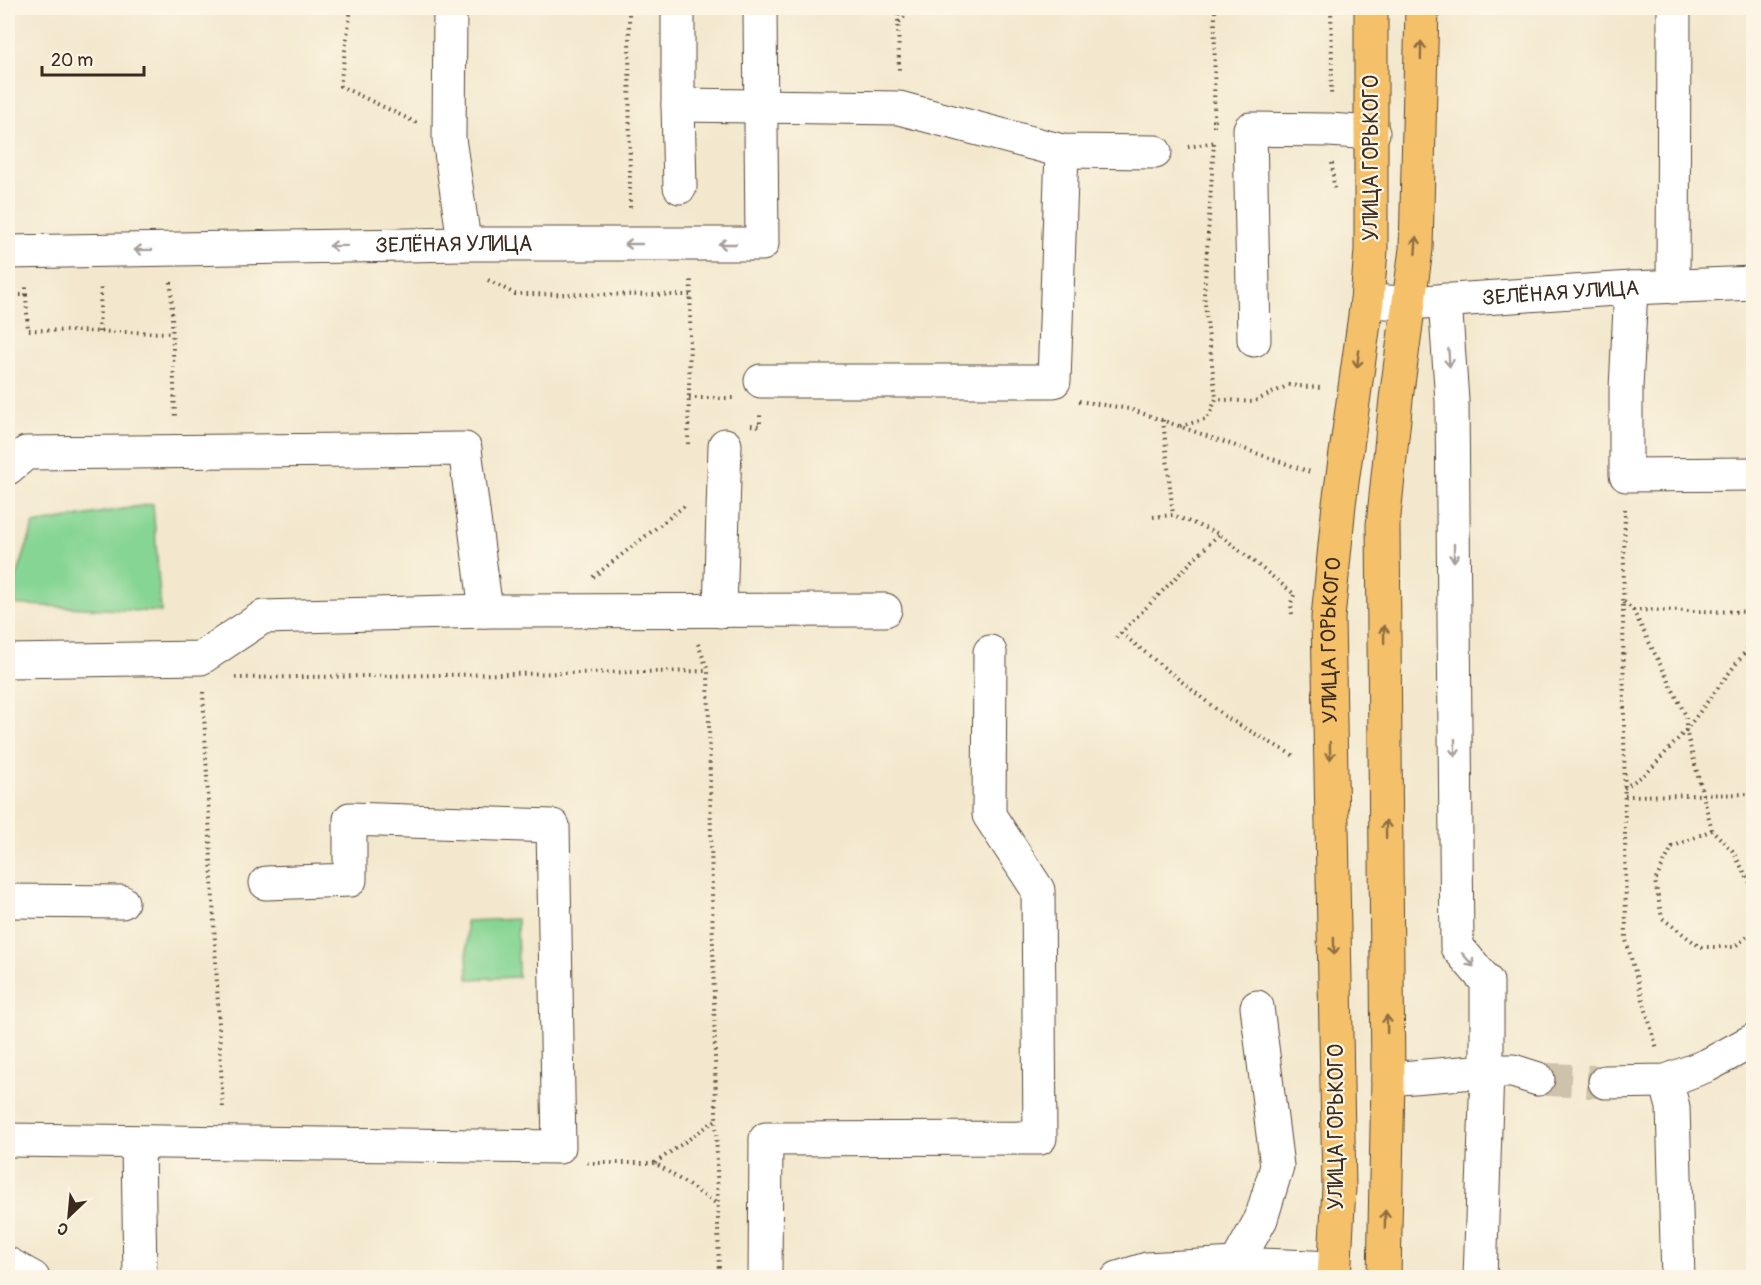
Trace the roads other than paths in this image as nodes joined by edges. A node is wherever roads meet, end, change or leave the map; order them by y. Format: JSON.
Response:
{"nodes":[{"id":1,"x":450,"y":8,"type":"edge"},
{"id":2,"x":678,"y":8,"type":"edge"},
{"id":3,"x":760,"y":8,"type":"edge"},
{"id":4,"x":1371,"y":8,"type":"edge"},
{"id":5,"x":1422,"y":8,"type":"edge"},
{"id":6,"x":1674,"y":8,"type":"edge"},
{"id":7,"x":678,"y":105,"type":"junction"},
{"id":8,"x":762,"y":105,"type":"junction"},
{"id":9,"x":1372,"y":133,"type":"junction"},
{"id":10,"x":1062,"y":151,"type":"junction"},
{"id":11,"x":1155,"y":152,"type":"road end"},
{"id":12,"x":680,"y":187,"type":"dead end"},
{"id":13,"x":462,"y":244,"type":"junction"},
{"id":14,"x":8,"y":252,"type":"edge"},
{"id":15,"x":1754,"y":283,"type":"edge"},
{"id":16,"x":1673,"y":287,"type":"junction"},
{"id":17,"x":1631,"y":288,"type":"junction"},
{"id":18,"x":1444,"y":300,"type":"junction"},
{"id":19,"x":1367,"y":301,"type":"junction"},
{"id":20,"x":1408,"y":303,"type":"junction"},
{"id":21,"x":1254,"y":340,"type":"dead end"},
{"id":22,"x":761,"y":381,"type":"dead end"},
{"id":23,"x":725,"y":444,"type":"dead end"},
{"id":24,"x":8,"y":468,"type":"edge"},
{"id":25,"x":1754,"y":474,"type":"edge"},
{"id":26,"x":885,"y":610,"type":"dead end"},
{"id":27,"x":486,"y":611,"type":"junction"},
{"id":28,"x":720,"y":611,"type":"junction"},
{"id":29,"x":990,"y":652,"type":"dead end"},
{"id":30,"x":8,"y":661,"type":"edge"},
{"id":31,"x":266,"y":884,"type":"dead end"},
{"id":32,"x":8,"y":901,"type":"edge"},
{"id":33,"x":122,"y":902,"type":"dead end"},
{"id":34,"x":1257,"y":1007,"type":"dead end"},
{"id":35,"x":1754,"y":1040,"type":"edge"},
{"id":36,"x":1487,"y":1071,"type":"junction"},
{"id":37,"x":1388,"y":1078,"type":"junction"},
{"id":38,"x":1538,"y":1079,"type":"tunnel mouth"},
{"id":39,"x":1666,"y":1081,"type":"junction"},
{"id":40,"x":1605,"y":1082,"type":"tunnel mouth"},
{"id":41,"x":8,"y":1140,"type":"edge"},
{"id":42,"x":138,"y":1143,"type":"junction"},
{"id":43,"x":8,"y":1264,"type":"edge"},
{"id":44,"x":1236,"y":1264,"type":"junction"},
{"id":45,"x":1334,"y":1273,"type":"edge"},
{"id":46,"x":33,"y":1278,"type":"edge"},
{"id":47,"x":140,"y":1278,"type":"edge"},
{"id":48,"x":765,"y":1278,"type":"edge"},
{"id":49,"x":1118,"y":1278,"type":"edge"},
{"id":50,"x":1384,"y":1278,"type":"edge"},
{"id":51,"x":1480,"y":1278,"type":"edge"},
{"id":52,"x":1678,"y":1278,"type":"edge"}],
"edges":[{"from":1,"to":13,"type":"street"},
{"from":2,"to":7,"type":"street"},
{"from":3,"to":8,"type":"street","name":"ЗЕЛЁНАЯ УЛИЦА"},
{"from":4,"to":9,"type":"main road","name":"УЛИЦА ГОРЬКОГО"},
{"from":20,"to":5,"type":"main road","one_way":true},
{"from":6,"to":16,"type":"street"},
{"from":7,"to":8,"type":"street"},
{"from":7,"to":12,"type":"street"},
{"from":8,"to":10,"type":"street"},
{"from":8,"to":13,"type":"street","name":"ЗЕЛЁНАЯ УЛИЦА","one_way":true},
{"from":9,"to":19,"type":"main road","name":"УЛИЦА ГОРЬКОГО"},
{"from":9,"to":21,"type":"street"},
{"from":10,"to":11,"type":"street"},
{"from":10,"to":22,"type":"street"},
{"from":13,"to":14,"type":"street","name":"ЗЕЛЁНАЯ УЛИЦА","one_way":true},
{"from":15,"to":16,"type":"street","name":"ЗЕЛЁНАЯ УЛИЦА"},
{"from":16,"to":17,"type":"street","name":"ЗЕЛЁНАЯ УЛИЦА"},
{"from":17,"to":18,"type":"street","name":"ЗЕЛЁНАЯ УЛИЦА"},
{"from":17,"to":25,"type":"street"},
{"from":18,"to":20,"type":"street","name":"ЗЕЛЁНАЯ УЛИЦА"},
{"from":18,"to":36,"type":"street","one_way":true},
{"from":19,"to":20,"type":"street","name":"ЗЕЛЁНАЯ УЛИЦА"},
{"from":19,"to":45,"type":"main road","name":"УЛИЦА ГОРЬКОГО","one_way":true},
{"from":37,"to":20,"type":"main road","one_way":true},
{"from":23,"to":28,"type":"street"},
{"from":24,"to":27,"type":"street"},
{"from":26,"to":28,"type":"street"},
{"from":27,"to":28,"type":"street"},
{"from":27,"to":30,"type":"street"},
{"from":29,"to":48,"type":"street"},
{"from":31,"to":42,"type":"street"},
{"from":32,"to":33,"type":"street"},
{"from":34,"to":44,"type":"street"},
{"from":35,"to":39,"type":"street"},
{"from":36,"to":37,"type":"street"},
{"from":36,"to":38,"type":"street"},
{"from":36,"to":51,"type":"street"},
{"from":50,"to":37,"type":"main road","one_way":true},
{"from":39,"to":40,"type":"street"},
{"from":39,"to":52,"type":"street"},
{"from":41,"to":42,"type":"street"},
{"from":42,"to":47,"type":"street"},
{"from":43,"to":46,"type":"street"},
{"from":44,"to":45,"type":"street"},
{"from":44,"to":49,"type":"street"}]}
